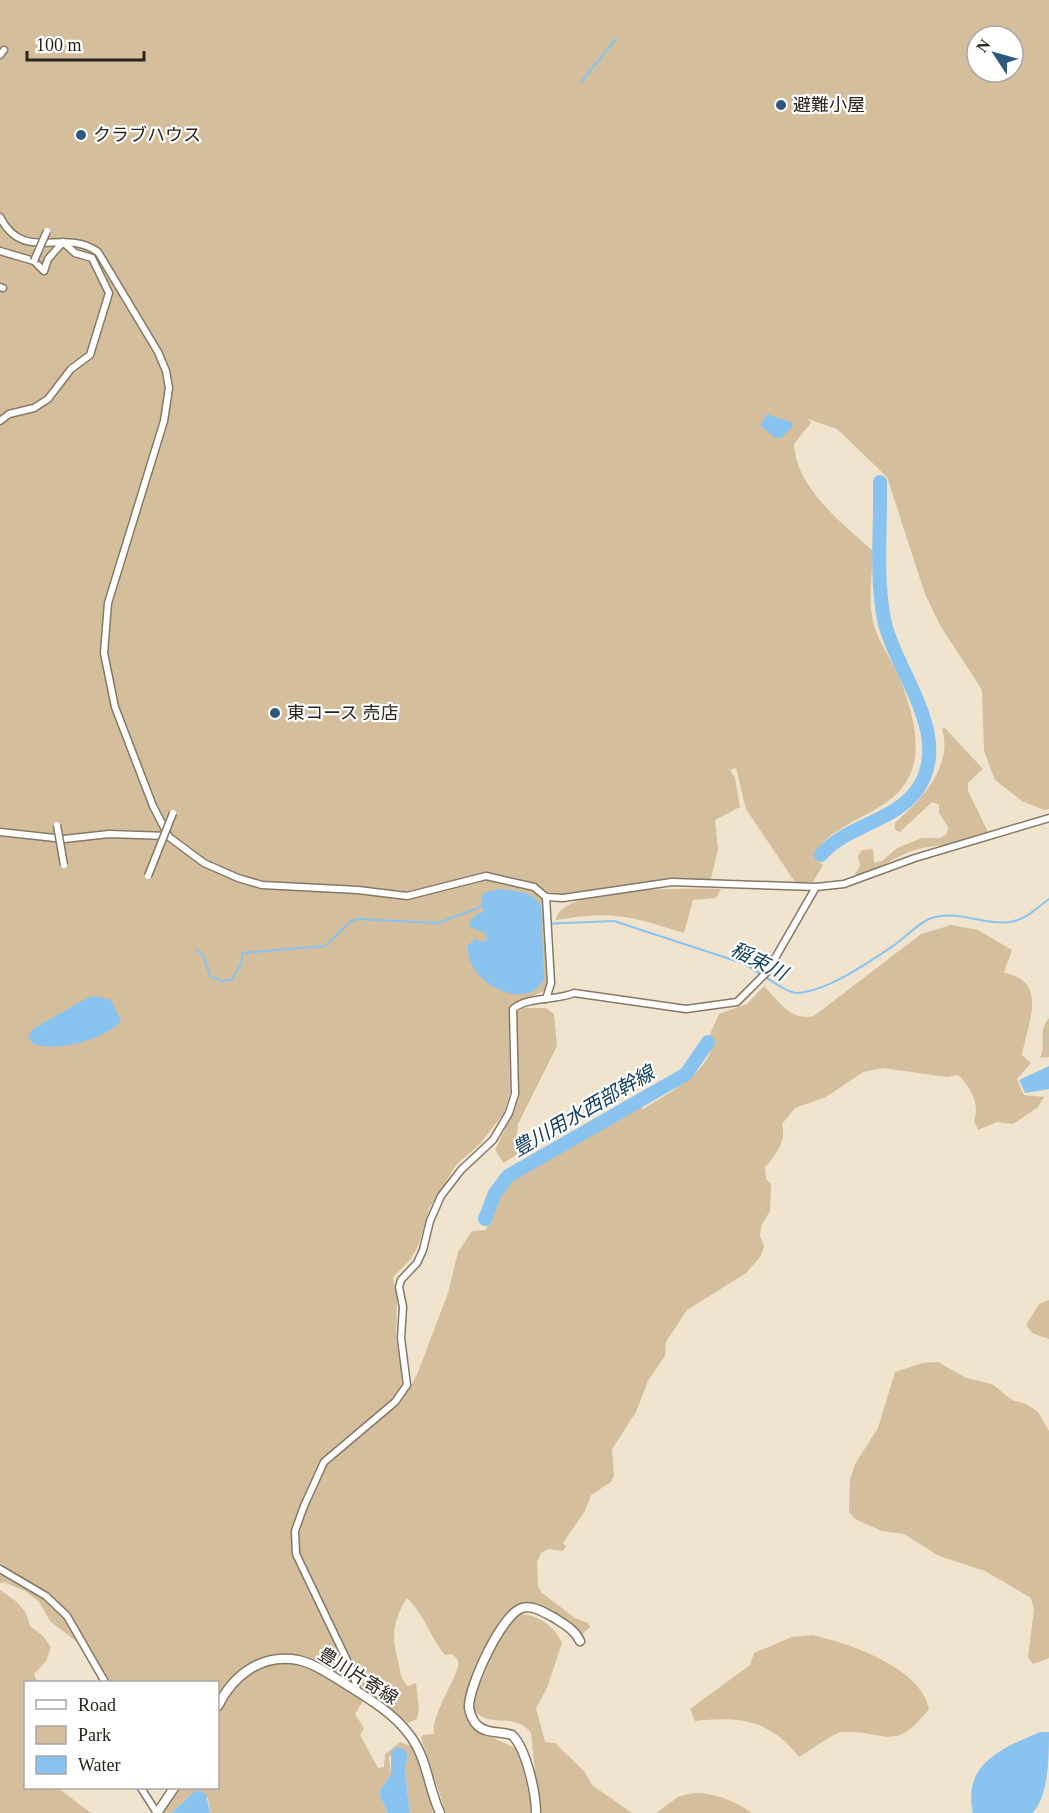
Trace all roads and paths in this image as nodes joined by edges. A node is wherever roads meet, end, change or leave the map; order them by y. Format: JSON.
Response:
{"nodes":[{"id":1,"x":0,"y":217,"type":"edge"},
{"id":2,"x":47,"y":231,"type":"dead end"},
{"id":3,"x":63,"y":242,"type":"junction"},
{"id":4,"x":0,"y":251,"type":"edge"},
{"id":5,"x":34,"y":261,"type":"junction"},
{"id":6,"x":0,"y":421,"type":"edge"},
{"id":7,"x":173,"y":813,"type":"dead end"},
{"id":8,"x":1049,"y":818,"type":"edge"},
{"id":9,"x":57,"y":825,"type":"dead end"},
{"id":10,"x":0,"y":832,"type":"edge"},
{"id":11,"x":169,"y":837,"type":"junction"},
{"id":12,"x":64,"y":865,"type":"dead end"},
{"id":13,"x":148,"y":876,"type":"dead end"},
{"id":14,"x":816,"y":887,"type":"junction"},
{"id":15,"x":546,"y":897,"type":"junction"},
{"id":16,"x":546,"y":999,"type":"junction"},
{"id":17,"x":0,"y":1569,"type":"edge"},
{"id":18,"x":580,"y":1641,"type":"dead end"},
{"id":19,"x":104,"y":1681,"type":"edge"},
{"id":20,"x":357,"y":1691,"type":"junction"},
{"id":21,"x":219,"y":1704,"type":"edge"},
{"id":22,"x":142,"y":1789,"type":"edge"},
{"id":23,"x":173,"y":1789,"type":"edge"},
{"id":24,"x":157,"y":1813,"type":"edge"},
{"id":25,"x":440,"y":1813,"type":"edge"},
{"id":26,"x":536,"y":1813,"type":"edge"}],
"edges":[{"from":1,"to":3,"type":"street"},
{"from":2,"to":5,"type":"street","bridge":true},
{"from":3,"to":5,"type":"street"},
{"from":3,"to":6,"type":"street"},
{"from":3,"to":11,"type":"street"},
{"from":4,"to":5,"type":"street"},
{"from":7,"to":13,"type":"street","bridge":true},
{"from":8,"to":14,"type":"street"},
{"from":9,"to":12,"type":"street","bridge":true},
{"from":10,"to":11,"type":"street"},
{"from":11,"to":15,"type":"street"},
{"from":14,"to":15,"type":"street"},
{"from":14,"to":16,"type":"street"},
{"from":15,"to":16,"type":"street"},
{"from":16,"to":20,"type":"street"},
{"from":17,"to":19,"type":"street"},
{"from":18,"to":26,"type":"main road"},
{"from":20,"to":21,"type":"main road","name":"豊川片寄線"},
{"from":20,"to":25,"type":"main road","name":"豊川片寄線"},
{"from":22,"to":24,"type":"street"},
{"from":23,"to":24,"type":"main road"}]}
